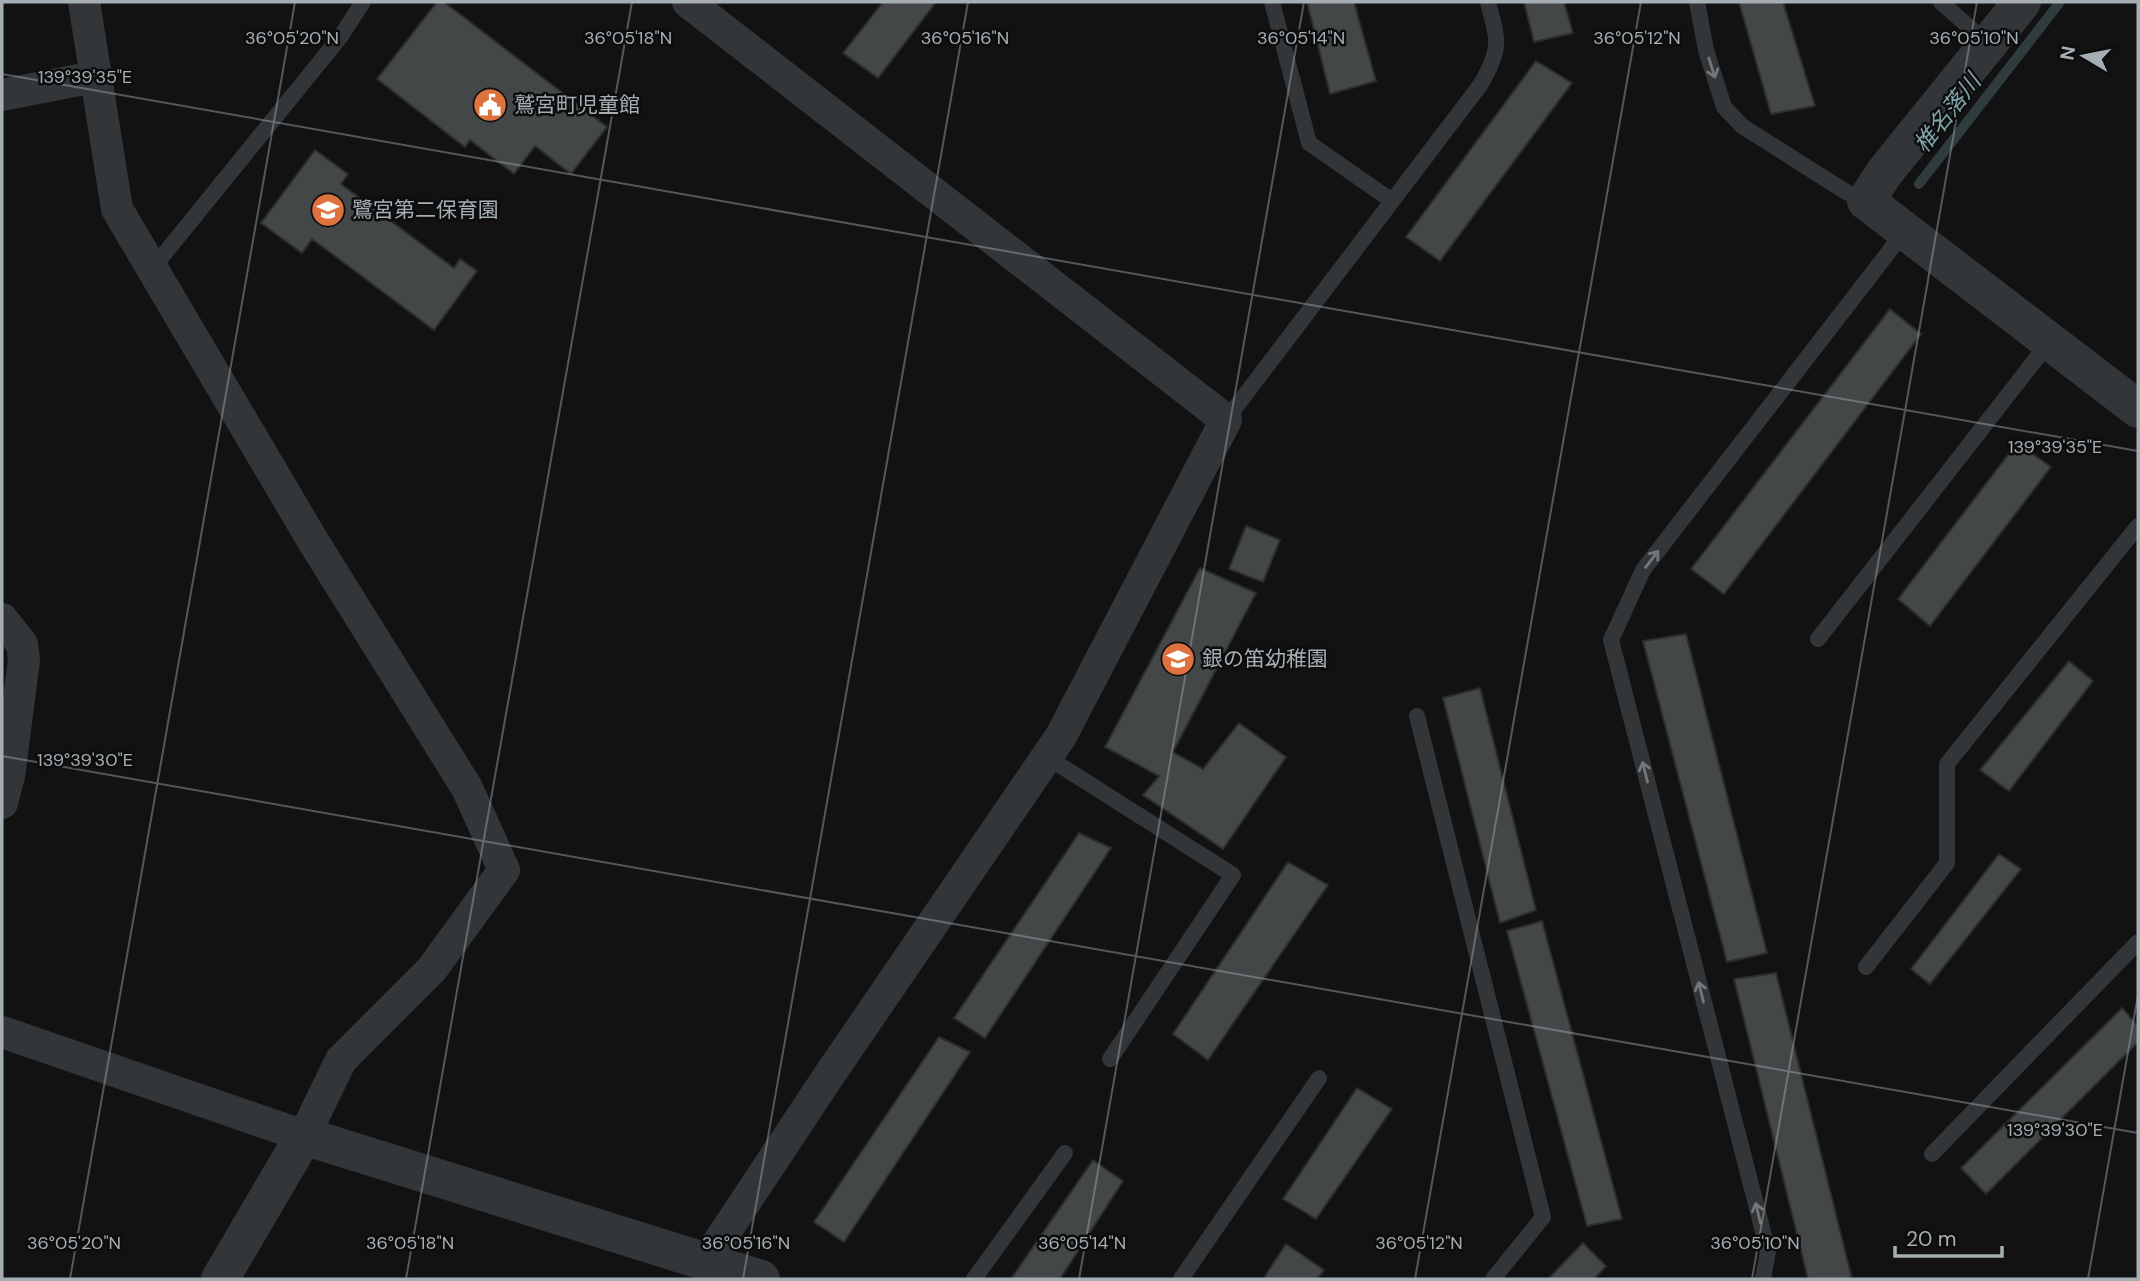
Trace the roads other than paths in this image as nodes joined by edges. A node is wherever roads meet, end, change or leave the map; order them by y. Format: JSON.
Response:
{"nodes":[{"id":1,"x":84,"y":2,"type":"edge"},
{"id":2,"x":363,"y":2,"type":"edge"},
{"id":3,"x":688,"y":2,"type":"edge"},
{"id":4,"x":1272,"y":2,"type":"edge"},
{"id":5,"x":1488,"y":2,"type":"edge"},
{"id":6,"x":1697,"y":2,"type":"edge"},
{"id":7,"x":1941,"y":2,"type":"edge"},
{"id":8,"x":2022,"y":2,"type":"edge"},
{"id":9,"x":1989,"y":44,"type":"junction"},
{"id":10,"x":94,"y":77,"type":"junction"},
{"id":11,"x":2,"y":95,"type":"edge"},
{"id":12,"x":1392,"y":201,"type":"junction"},
{"id":13,"x":1866,"y":201,"type":"junction"},
{"id":14,"x":1905,"y":231,"type":"junction"},
{"id":15,"x":152,"y":269,"type":"junction"},
{"id":16,"x":2050,"y":341,"type":"junction"},
{"id":17,"x":2138,"y":409,"type":"edge"},
{"id":18,"x":1226,"y":420,"type":"junction"},
{"id":19,"x":2138,"y":526,"type":"edge"},
{"id":20,"x":2132,"y":548,"type":"edge"},
{"id":21,"x":2,"y":619,"type":"edge"},
{"id":22,"x":1818,"y":639,"type":"dead end"},
{"id":23,"x":1417,"y":716,"type":"dead end"},
{"id":24,"x":1047,"y":757,"type":"junction"},
{"id":25,"x":2,"y":803,"type":"edge"},
{"id":26,"x":2138,"y":942,"type":"edge"},
{"id":27,"x":1866,"y":967,"type":"dead end"},
{"id":28,"x":2,"y":1032,"type":"edge"},
{"id":29,"x":1110,"y":1059,"type":"dead end"},
{"id":30,"x":1319,"y":1078,"type":"dead end"},
{"id":31,"x":304,"y":1136,"type":"junction"},
{"id":32,"x":1065,"y":1153,"type":"dead end"},
{"id":33,"x":1932,"y":1154,"type":"dead end"},
{"id":34,"x":706,"y":1261,"type":"junction"},
{"id":35,"x":220,"y":1279,"type":"edge"},
{"id":36,"x":761,"y":1279,"type":"edge"},
{"id":37,"x":974,"y":1279,"type":"edge"},
{"id":38,"x":1181,"y":1279,"type":"edge"},
{"id":39,"x":1493,"y":1279,"type":"edge"},
{"id":40,"x":1763,"y":1279,"type":"edge"}],
"edges":[{"from":1,"to":10,"type":"street"},
{"from":2,"to":15,"type":"lane"},
{"from":3,"to":18,"type":"street"},
{"from":4,"to":12,"type":"lane"},
{"from":5,"to":12,"type":"lane"},
{"from":6,"to":13,"type":"lane","one_way":true},
{"from":7,"to":9,"type":"lane"},
{"from":8,"to":9,"type":"street"},
{"from":9,"to":13,"type":"street"},
{"from":10,"to":11,"type":"street"},
{"from":10,"to":15,"type":"street"},
{"from":12,"to":18,"type":"lane"},
{"from":13,"to":14,"type":"street"},
{"from":14,"to":16,"type":"street"},
{"from":40,"to":14,"type":"lane","one_way":true},
{"from":15,"to":31,"type":"street"},
{"from":16,"to":17,"type":"street"},
{"from":16,"to":22,"type":"lane"},
{"from":18,"to":24,"type":"street"},
{"from":19,"to":20,"type":"lane"},
{"from":20,"to":27,"type":"lane"},
{"from":21,"to":25,"type":"street"},
{"from":23,"to":39,"type":"lane"},
{"from":24,"to":29,"type":"lane"},
{"from":24,"to":34,"type":"street"},
{"from":26,"to":33,"type":"lane"},
{"from":28,"to":31,"type":"street"},
{"from":30,"to":38,"type":"lane"},
{"from":31,"to":34,"type":"street"},
{"from":31,"to":35,"type":"street"},
{"from":32,"to":37,"type":"lane"},
{"from":34,"to":36,"type":"street"}]}
